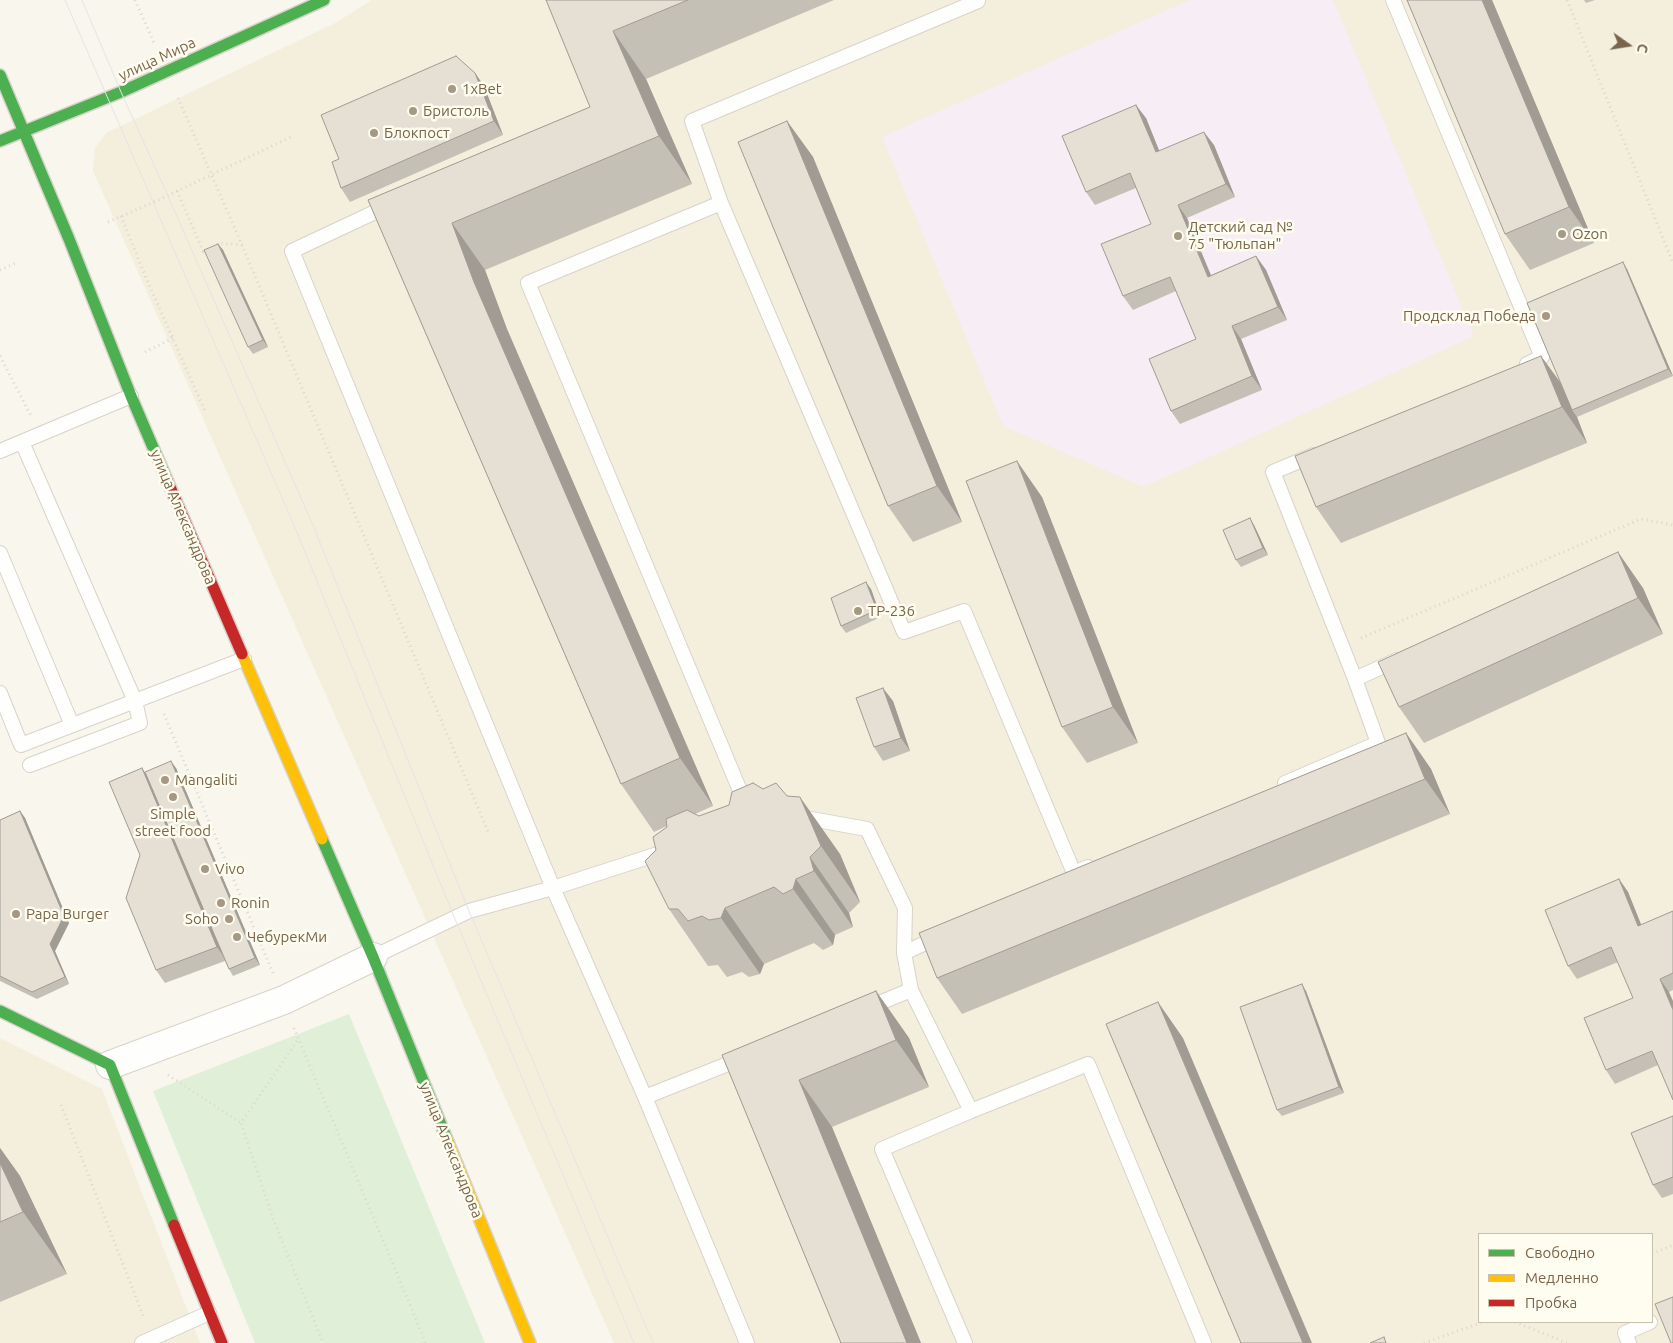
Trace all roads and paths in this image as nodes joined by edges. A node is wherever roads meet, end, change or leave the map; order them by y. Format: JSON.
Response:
{"nodes":[{"id":1,"x":135,"y":0,"type":"edge"},
{"id":2,"x":324,"y":0,"type":"edge"},
{"id":3,"x":977,"y":0,"type":"edge"},
{"id":4,"x":1393,"y":0,"type":"edge"},
{"id":5,"x":1567,"y":0,"type":"edge"},
{"id":6,"x":157,"y":51,"type":"dead end"},
{"id":7,"x":0,"y":75,"type":"edge"},
{"id":8,"x":176,"y":93,"type":"dead end"},
{"id":9,"x":24,"y":131,"type":"junction"},
{"id":10,"x":291,"y":138,"type":"dead end"},
{"id":11,"x":0,"y":141,"type":"edge"},
{"id":12,"x":212,"y":175,"type":"junction"},
{"id":13,"x":177,"y":191,"type":"junction"},
{"id":14,"x":401,"y":200,"type":"edge"},
{"id":15,"x":721,"y":203,"type":"junction"},
{"id":16,"x":121,"y":216,"type":"junction"},
{"id":17,"x":108,"y":222,"type":"dead end"},
{"id":18,"x":242,"y":245,"type":"junction"},
{"id":19,"x":18,"y":262,"type":"dead end"},
{"id":20,"x":1673,"y":263,"type":"edge"},
{"id":21,"x":0,"y":270,"type":"edge"},
{"id":22,"x":0,"y":356,"type":"edge"},
{"id":23,"x":1515,"y":369,"type":"edge"},
{"id":24,"x":131,"y":396,"type":"junction"},
{"id":25,"x":205,"y":411,"type":"dead end"},
{"id":26,"x":40,"y":434,"type":"junction"},
{"id":27,"x":22,"y":442,"type":"junction"},
{"id":28,"x":1327,"y":449,"type":"edge"},
{"id":29,"x":0,"y":451,"type":"edge"},
{"id":30,"x":1673,"y":526,"type":"edge"},
{"id":31,"x":0,"y":553,"type":"edge"},
{"id":32,"x":1342,"y":646,"type":"junction"},
{"id":33,"x":1408,"y":655,"type":"edge"},
{"id":34,"x":244,"y":659,"type":"junction"},
{"id":35,"x":1355,"y":679,"type":"junction"},
{"id":36,"x":0,"y":693,"type":"edge"},
{"id":37,"x":155,"y":693,"type":"junction"},
{"id":38,"x":135,"y":701,"type":"junction"},
{"id":39,"x":72,"y":725,"type":"junction"},
{"id":40,"x":30,"y":765,"type":"dead end"},
{"id":41,"x":1271,"y":789,"type":"edge"},
{"id":42,"x":749,"y":813,"type":"edge"},
{"id":43,"x":785,"y":814,"type":"edge"},
{"id":44,"x":489,"y":834,"type":"dead end"},
{"id":45,"x":679,"y":847,"type":"edge"},
{"id":46,"x":1101,"y":861,"type":"edge"},
{"id":47,"x":553,"y":888,"type":"junction"},
{"id":48,"x":949,"y":932,"type":"edge"},
{"id":49,"x":904,"y":953,"type":"junction"},
{"id":50,"x":373,"y":957,"type":"junction"},
{"id":51,"x":911,"y":990,"type":"junction"},
{"id":52,"x":284,"y":1000,"type":"junction"},
{"id":53,"x":0,"y":1011,"type":"edge"},
{"id":54,"x":857,"y":1012,"type":"edge"},
{"id":55,"x":298,"y":1040,"type":"junction"},
{"id":56,"x":758,"y":1052,"type":"edge"},
{"id":57,"x":110,"y":1065,"type":"junction"},
{"id":58,"x":165,"y":1072,"type":"dead end"},
{"id":59,"x":644,"y":1097,"type":"junction"},
{"id":60,"x":61,"y":1104,"type":"dead end"},
{"id":61,"x":971,"y":1112,"type":"junction"},
{"id":62,"x":241,"y":1123,"type":"junction"},
{"id":63,"x":1673,"y":1245,"type":"edge"},
{"id":64,"x":1653,"y":1254,"type":"edge"},
{"id":65,"x":209,"y":1313,"type":"junction"},
{"id":66,"x":1666,"y":1315,"type":"edge"},
{"id":67,"x":1653,"y":1320,"type":"edge"},
{"id":68,"x":1480,"y":1323,"type":"edge"},
{"id":69,"x":1518,"y":1323,"type":"edge"},
{"id":70,"x":1647,"y":1323,"type":"edge"},
{"id":71,"x":147,"y":1341,"type":"edge"},
{"id":72,"x":222,"y":1343,"type":"edge"},
{"id":73,"x":323,"y":1343,"type":"edge"},
{"id":74,"x":426,"y":1343,"type":"edge"},
{"id":75,"x":530,"y":1343,"type":"edge"},
{"id":76,"x":747,"y":1343,"type":"edge"},
{"id":77,"x":965,"y":1343,"type":"edge"},
{"id":78,"x":1204,"y":1343,"type":"edge"},
{"id":79,"x":1424,"y":1343,"type":"edge"},
{"id":80,"x":1567,"y":1343,"type":"edge"},
{"id":81,"x":1629,"y":1343,"type":"edge"}],
"edges":[{"from":1,"to":6,"type":"path"},
{"from":2,"to":9,"type":"main road","name":"улица Мира"},
{"from":3,"to":15,"type":"lane"},
{"from":4,"to":23,"type":"lane"},
{"from":5,"to":20,"type":"path"},
{"from":7,"to":9,"type":"main road","name":"улица Александрова"},
{"from":8,"to":12,"type":"path"},
{"from":9,"to":11,"type":"main road","name":"улица Мира"},
{"from":9,"to":24,"type":"main road","name":"улица Александрова"},
{"from":10,"to":12,"type":"path"},
{"from":12,"to":13,"type":"path"},
{"from":12,"to":18,"type":"path"},
{"from":13,"to":16,"type":"path"},
{"from":13,"to":18,"type":"path"},
{"from":14,"to":47,"type":"lane"},
{"from":15,"to":42,"type":"lane"},
{"from":15,"to":46,"type":"lane"},
{"from":16,"to":17,"type":"path"},
{"from":16,"to":25,"type":"path"},
{"from":18,"to":44,"type":"path"},
{"from":19,"to":21,"type":"path"},
{"from":22,"to":26,"type":"path"},
{"from":24,"to":26,"type":"lane"},
{"from":24,"to":34,"type":"main road","name":"улица Александрова"},
{"from":26,"to":27,"type":"lane"},
{"from":27,"to":29,"type":"lane"},
{"from":27,"to":38,"type":"lane"},
{"from":28,"to":32,"type":"lane"},
{"from":30,"to":32,"type":"path"},
{"from":31,"to":39,"type":"lane"},
{"from":32,"to":35,"type":"lane"},
{"from":33,"to":35,"type":"lane"},
{"from":34,"to":37,"type":"lane"},
{"from":34,"to":50,"type":"main road","name":"улица Александрова"},
{"from":35,"to":41,"type":"lane"},
{"from":36,"to":39,"type":"lane"},
{"from":37,"to":38,"type":"lane"},
{"from":37,"to":52,"type":"path"},
{"from":38,"to":39,"type":"lane"},
{"from":38,"to":40,"type":"lane"},
{"from":43,"to":49,"type":"lane"},
{"from":45,"to":47,"type":"lane"},
{"from":47,"to":50,"type":"lane"},
{"from":47,"to":59,"type":"lane"},
{"from":48,"to":49,"type":"lane"},
{"from":49,"to":51,"type":"lane"},
{"from":50,"to":52,"type":"street"},
{"from":50,"to":75,"type":"main road","name":"улица Александрова"},
{"from":51,"to":54,"type":"lane"},
{"from":51,"to":61,"type":"lane"},
{"from":52,"to":55,"type":"path"},
{"from":52,"to":57,"type":"street"},
{"from":53,"to":57,"type":"main road"},
{"from":55,"to":62,"type":"path"},
{"from":55,"to":74,"type":"path"},
{"from":56,"to":59,"type":"lane"},
{"from":57,"to":65,"type":"main road"},
{"from":58,"to":62,"type":"path"},
{"from":59,"to":76,"type":"lane"},
{"from":60,"to":71,"type":"path"},
{"from":61,"to":77,"type":"lane"},
{"from":61,"to":78,"type":"lane"},
{"from":62,"to":73,"type":"path"},
{"from":63,"to":64,"type":"path"},
{"from":65,"to":71,"type":"lane"},
{"from":65,"to":72,"type":"main road"},
{"from":66,"to":67,"type":"lane"},
{"from":68,"to":79,"type":"path"},
{"from":69,"to":80,"type":"path"},
{"from":70,"to":81,"type":"lane"}]}
